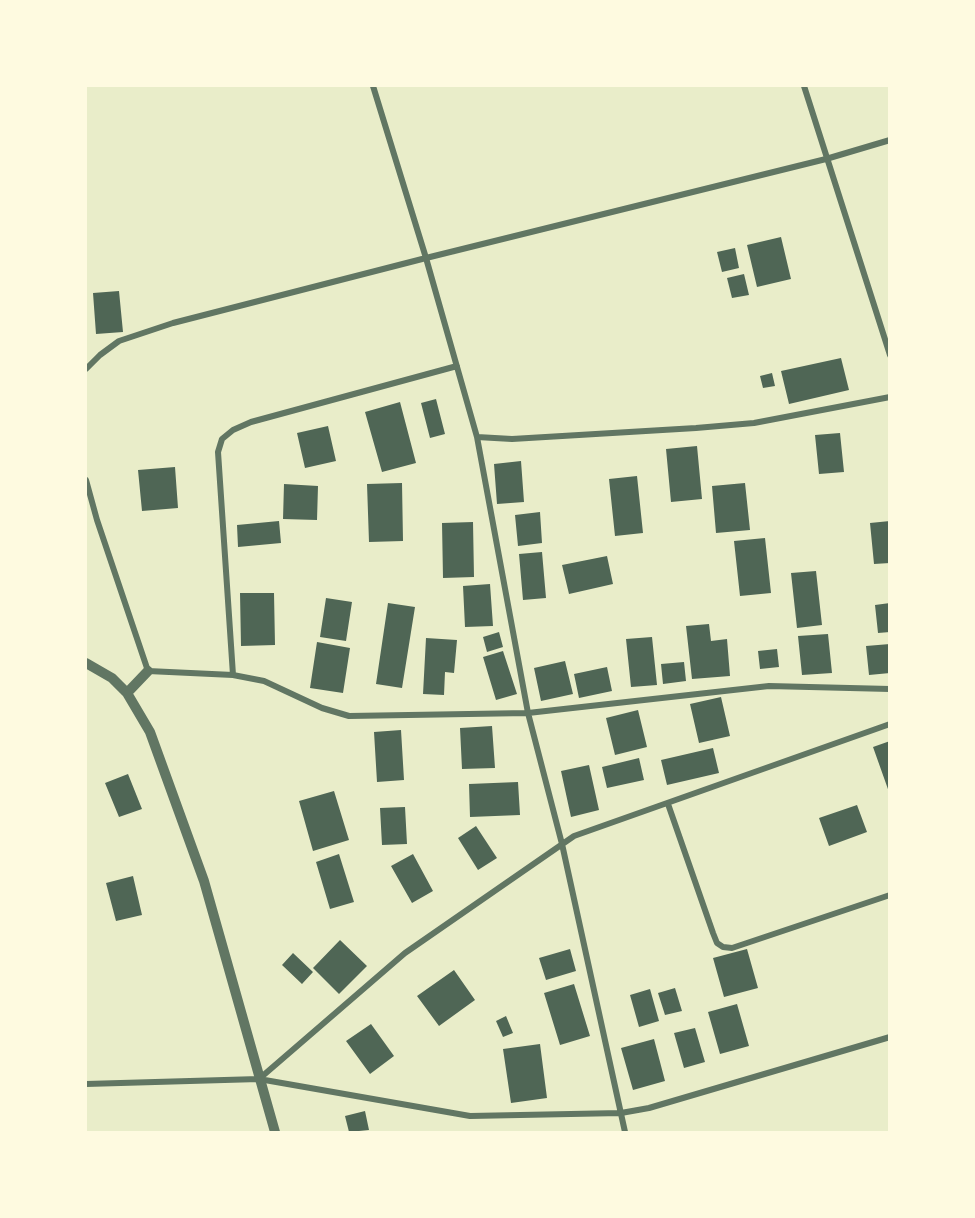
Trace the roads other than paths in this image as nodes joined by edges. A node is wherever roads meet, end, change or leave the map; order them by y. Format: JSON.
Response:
{"nodes":[{"id":1,"x":373,"y":86,"type":"edge"},
{"id":2,"x":804,"y":86,"type":"edge"},
{"id":3,"x":890,"y":140,"type":"edge"},
{"id":4,"x":826,"y":159,"type":"junction"},
{"id":5,"x":426,"y":258,"type":"junction"},
{"id":6,"x":890,"y":355,"type":"edge"},
{"id":7,"x":457,"y":366,"type":"junction"},
{"id":8,"x":86,"y":369,"type":"edge"},
{"id":9,"x":890,"y":397,"type":"edge"},
{"id":10,"x":477,"y":437,"type":"junction"},
{"id":11,"x":86,"y":480,"type":"edge"},
{"id":12,"x":86,"y":663,"type":"edge"},
{"id":13,"x":148,"y":671,"type":"junction"},
{"id":14,"x":233,"y":675,"type":"junction"},
{"id":15,"x":890,"y":689,"type":"edge"},
{"id":16,"x":127,"y":693,"type":"junction"},
{"id":17,"x":528,"y":713,"type":"junction"},
{"id":18,"x":890,"y":724,"type":"edge"},
{"id":19,"x":668,"y":804,"type":"junction"},
{"id":20,"x":562,"y":844,"type":"junction"},
{"id":21,"x":890,"y":895,"type":"edge"},
{"id":22,"x":890,"y":1037,"type":"edge"},
{"id":23,"x":259,"y":1079,"type":"junction"},
{"id":24,"x":86,"y":1084,"type":"edge"},
{"id":25,"x":621,"y":1113,"type":"junction"},
{"id":26,"x":275,"y":1132,"type":"edge"},
{"id":27,"x":625,"y":1132,"type":"edge"}],
"edges":[{"from":1,"to":5,"type":"street"},
{"from":2,"to":4,"type":"street"},
{"from":3,"to":4,"type":"street"},
{"from":4,"to":5,"type":"street"},
{"from":4,"to":6,"type":"street"},
{"from":5,"to":7,"type":"street"},
{"from":5,"to":8,"type":"street"},
{"from":7,"to":10,"type":"street"},
{"from":7,"to":14,"type":"street"},
{"from":9,"to":10,"type":"street"},
{"from":10,"to":17,"type":"street"},
{"from":11,"to":13,"type":"street"},
{"from":12,"to":16,"type":"street"},
{"from":13,"to":14,"type":"street"},
{"from":13,"to":16,"type":"street"},
{"from":14,"to":17,"type":"street"},
{"from":15,"to":17,"type":"street"},
{"from":16,"to":23,"type":"street"},
{"from":17,"to":20,"type":"street"},
{"from":18,"to":19,"type":"street"},
{"from":19,"to":20,"type":"street"},
{"from":19,"to":21,"type":"street"},
{"from":20,"to":23,"type":"street"},
{"from":20,"to":25,"type":"street"},
{"from":22,"to":25,"type":"street"},
{"from":23,"to":24,"type":"street"},
{"from":23,"to":25,"type":"street"},
{"from":23,"to":26,"type":"street"},
{"from":25,"to":27,"type":"street"}]}
